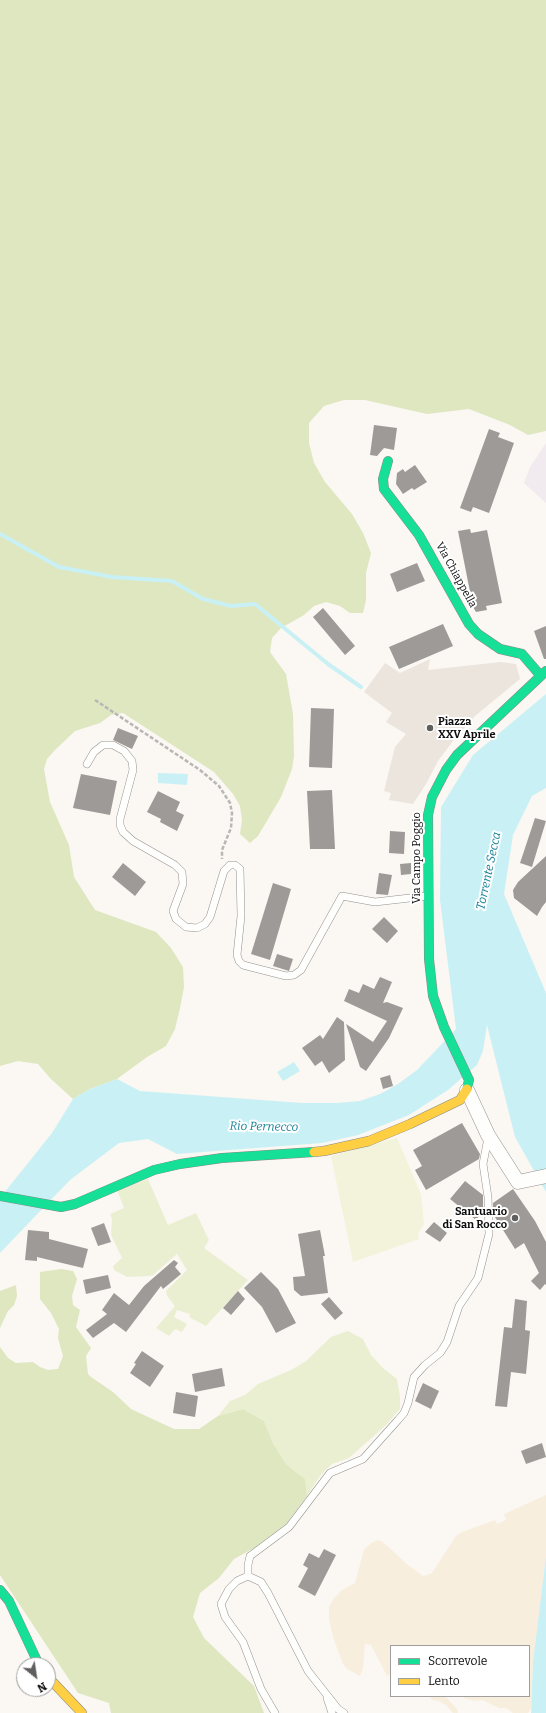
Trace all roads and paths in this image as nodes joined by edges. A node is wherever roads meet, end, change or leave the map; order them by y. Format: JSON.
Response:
{"nodes":[{"id":1,"x":388,"y":461,"type":"dead end"},
{"id":2,"x":543,"y":673,"type":"edge"},
{"id":3,"x":95,"y":700,"type":"dead end"},
{"id":4,"x":87,"y":764,"type":"dead end"},
{"id":5,"x":224,"y":871,"type":"junction"},
{"id":6,"x":429,"y":896,"type":"junction"},
{"id":7,"x":468,"y":1085,"type":"junction"},
{"id":8,"x":488,"y":1136,"type":"junction"},
{"id":9,"x":546,"y":1176,"type":"edge"},
{"id":10,"x":0,"y":1196,"type":"edge"},
{"id":11,"x":248,"y":1576,"type":"junction"},
{"id":12,"x":0,"y":1590,"type":"edge"},
{"id":13,"x":35,"y":1657,"type":"edge"},
{"id":14,"x":56,"y":1686,"type":"edge"},
{"id":15,"x":325,"y":1693,"type":"junction"},
{"id":16,"x":82,"y":1713,"type":"edge"},
{"id":17,"x":275,"y":1713,"type":"edge"},
{"id":18,"x":332,"y":1713,"type":"edge"},
{"id":19,"x":344,"y":1713,"type":"edge"}],
"edges":[{"from":1,"to":2,"type":"street","name":"Via Chiappella"},
{"from":2,"to":6,"type":"street","name":"Via Campo Poggio"},
{"from":3,"to":5,"type":"path"},
{"from":4,"to":5,"type":"lane"},
{"from":5,"to":6,"type":"lane"},
{"from":6,"to":7,"type":"street","name":"Via Campo Poggio"},
{"from":7,"to":8,"type":"street"},
{"from":7,"to":10,"type":"street"},
{"from":8,"to":9,"type":"street"},
{"from":8,"to":11,"type":"lane"},
{"from":11,"to":15,"type":"lane"},
{"from":11,"to":17,"type":"lane"},
{"from":12,"to":13,"type":"street"},
{"from":14,"to":16,"type":"street"},
{"from":15,"to":18,"type":"lane"},
{"from":15,"to":19,"type":"lane"}]}
